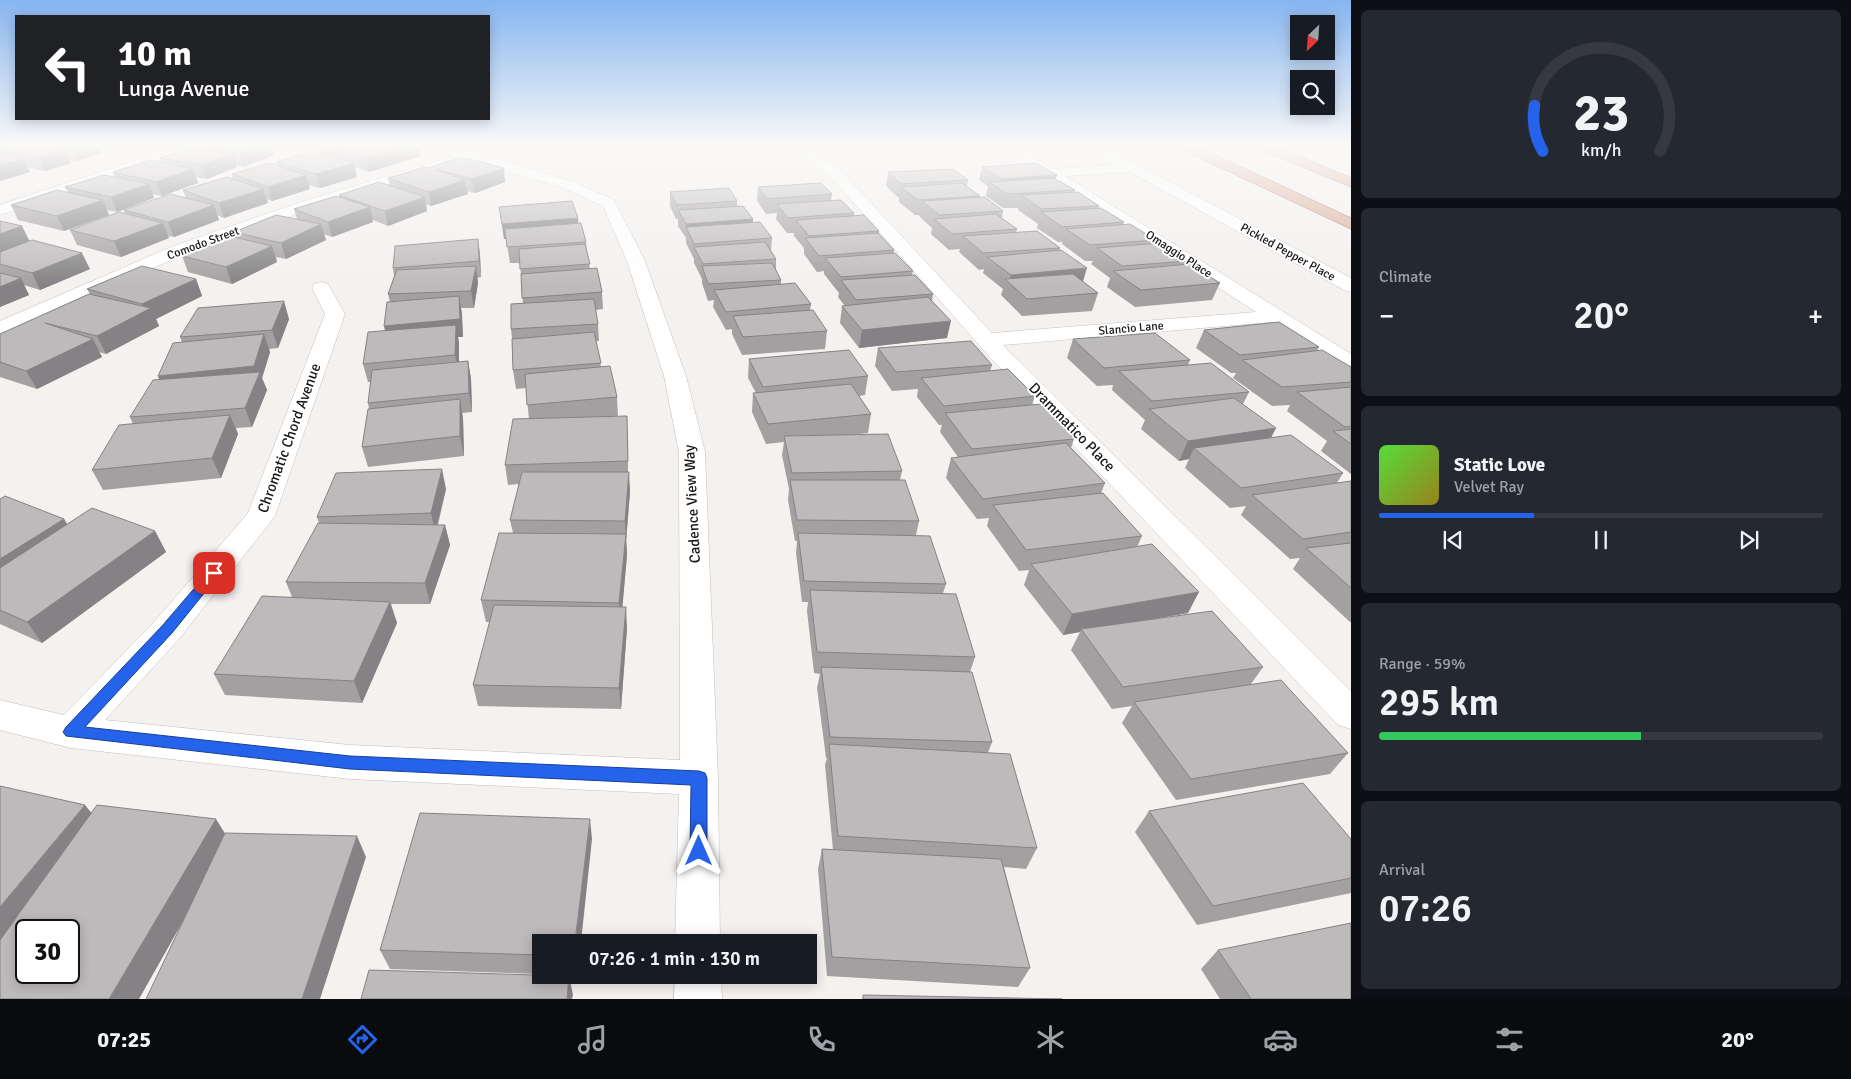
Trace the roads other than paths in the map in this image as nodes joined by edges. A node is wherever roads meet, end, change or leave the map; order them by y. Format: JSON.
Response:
{"nodes":[{"id":1,"x":14,"y":193,"type":"edge"},
{"id":2,"x":52,"y":193,"type":"edge"},
{"id":3,"x":347,"y":193,"type":"edge"},
{"id":4,"x":585,"y":193,"type":"edge"},
{"id":5,"x":853,"y":193,"type":"edge"},
{"id":6,"x":1081,"y":193,"type":"edge"},
{"id":7,"x":1178,"y":193,"type":"edge"},
{"id":8,"x":1285,"y":193,"type":"edge"},
{"id":9,"x":0,"y":197,"type":"edge"},
{"id":10,"x":0,"y":210,"type":"edge"},
{"id":11,"x":1351,"y":224,"type":"edge"},
{"id":12,"x":1351,"y":286,"type":"edge"},
{"id":13,"x":322,"y":288,"type":"dead end"},
{"id":14,"x":1276,"y":316,"type":"junction"},
{"id":15,"x":0,"y":328,"type":"edge"},
{"id":16,"x":987,"y":340,"type":"junction"},
{"id":17,"x":1351,"y":363,"type":"edge"},
{"id":18,"x":1351,"y":714,"type":"edge"},
{"id":19,"x":0,"y":715,"type":"edge"},
{"id":20,"x":71,"y":732,"type":"junction"},
{"id":21,"x":699,"y":778,"type":"junction"},
{"id":22,"x":698,"y":934,"type":"edge"},
{"id":23,"x":698,"y":984,"type":"edge"},
{"id":24,"x":698,"y":999,"type":"edge"}],
"edges":[{"from":1,"to":9,"type":"street"},
{"from":2,"to":10,"type":"street"},
{"from":3,"to":15,"type":"street","name":"Comodo Street"},
{"from":4,"to":21,"type":"street","name":"Cadence View Way"},
{"from":5,"to":16,"type":"street","name":"Drammatico Place"},
{"from":6,"to":14,"type":"street","name":"Omaggio Place"},
{"from":7,"to":12,"type":"street","name":"Pickled Pepper Place"},
{"from":8,"to":11,"type":"main road"},
{"from":13,"to":20,"type":"street","name":"Chromatic Chord Avenue"},
{"from":14,"to":16,"type":"street","name":"Slancio Lane"},
{"from":14,"to":17,"type":"street","name":"Omaggio Place"},
{"from":16,"to":18,"type":"street","name":"Drammatico Place"},
{"from":19,"to":20,"type":"street"},
{"from":20,"to":21,"type":"street"},
{"from":21,"to":22,"type":"street","name":"Cadence View Way"},
{"from":23,"to":24,"type":"street"}]}
